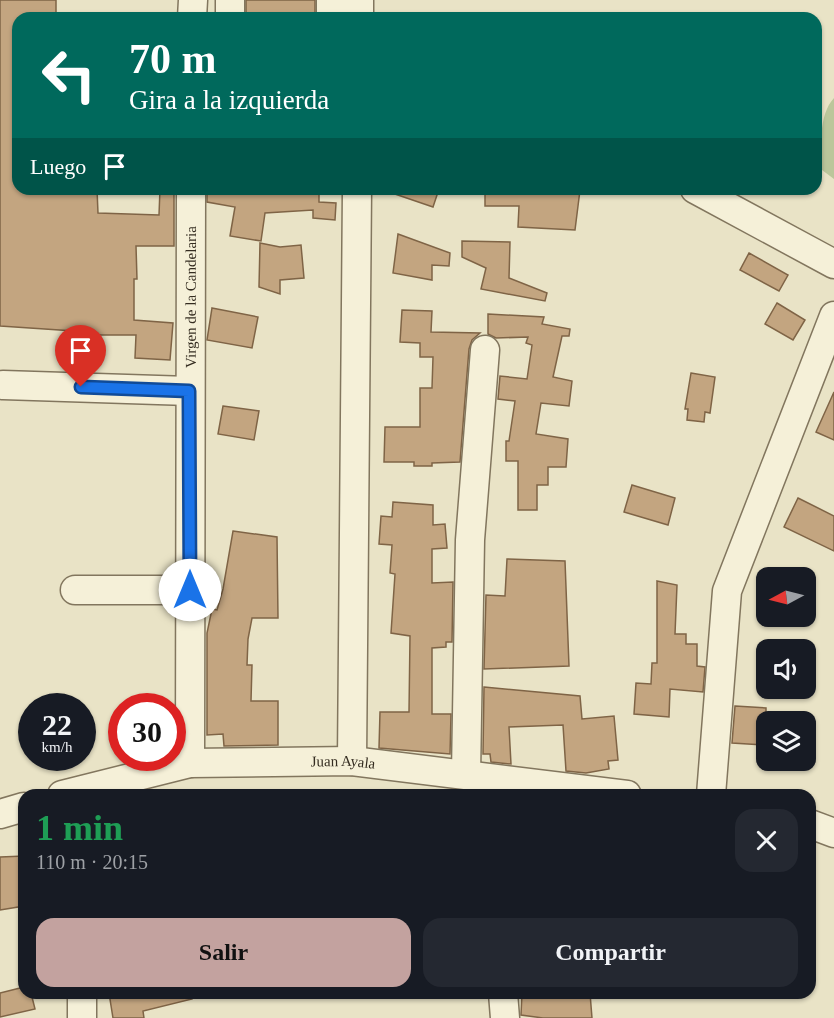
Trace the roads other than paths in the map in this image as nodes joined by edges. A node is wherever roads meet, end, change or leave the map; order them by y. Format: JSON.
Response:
{"nodes":[{"id":1,"x":191,"y":195,"type":"edge"},
{"id":2,"x":357,"y":195,"type":"edge"},
{"id":3,"x":706,"y":195,"type":"edge"},
{"id":4,"x":834,"y":264,"type":"edge"},
{"id":5,"x":834,"y":316,"type":"edge"},
{"id":6,"x":485,"y":350,"type":"dead end"},
{"id":7,"x":3,"y":385,"type":"dead end"},
{"id":8,"x":189,"y":391,"type":"junction"},
{"id":9,"x":75,"y":590,"type":"dead end"},
{"id":10,"x":190,"y":590,"type":"junction"},
{"id":11,"x":352,"y":761,"type":"junction"},
{"id":12,"x":190,"y":763,"type":"junction"},
{"id":13,"x":480,"y":782,"type":"edge"},
{"id":14,"x":90,"y":789,"type":"edge"},
{"id":15,"x":559,"y":789,"type":"edge"},
{"id":16,"x":711,"y":789,"type":"edge"},
{"id":17,"x":18,"y":809,"type":"edge"},
{"id":18,"x":0,"y":814,"type":"edge"},
{"id":19,"x":816,"y":826,"type":"edge"},
{"id":20,"x":834,"y":833,"type":"edge"},
{"id":21,"x":82,"y":999,"type":"edge"},
{"id":22,"x":503,"y":999,"type":"edge"},
{"id":23,"x":82,"y":1018,"type":"edge"},
{"id":24,"x":505,"y":1018,"type":"edge"}],
"edges":[{"from":1,"to":8,"type":"street","name":"Virgen de la Candelaria"},
{"from":2,"to":11,"type":"street"},
{"from":3,"to":4,"type":"street"},
{"from":5,"to":16,"type":"street"},
{"from":6,"to":13,"type":"street"},
{"from":7,"to":8,"type":"street"},
{"from":8,"to":10,"type":"street","name":"Virgen de la Candelaria"},
{"from":9,"to":10,"type":"street"},
{"from":10,"to":12,"type":"street","name":"Virgen de la Candelaria"},
{"from":11,"to":12,"type":"street","name":"Juan Ayala"},
{"from":11,"to":13,"type":"street","name":"Juan Ayala"},
{"from":12,"to":14,"type":"street","name":"Juan Ayala"},
{"from":13,"to":15,"type":"street","name":"Juan Ayala"},
{"from":17,"to":18,"type":"street"},
{"from":19,"to":20,"type":"street"},
{"from":21,"to":23,"type":"street"},
{"from":22,"to":24,"type":"street"}]}
